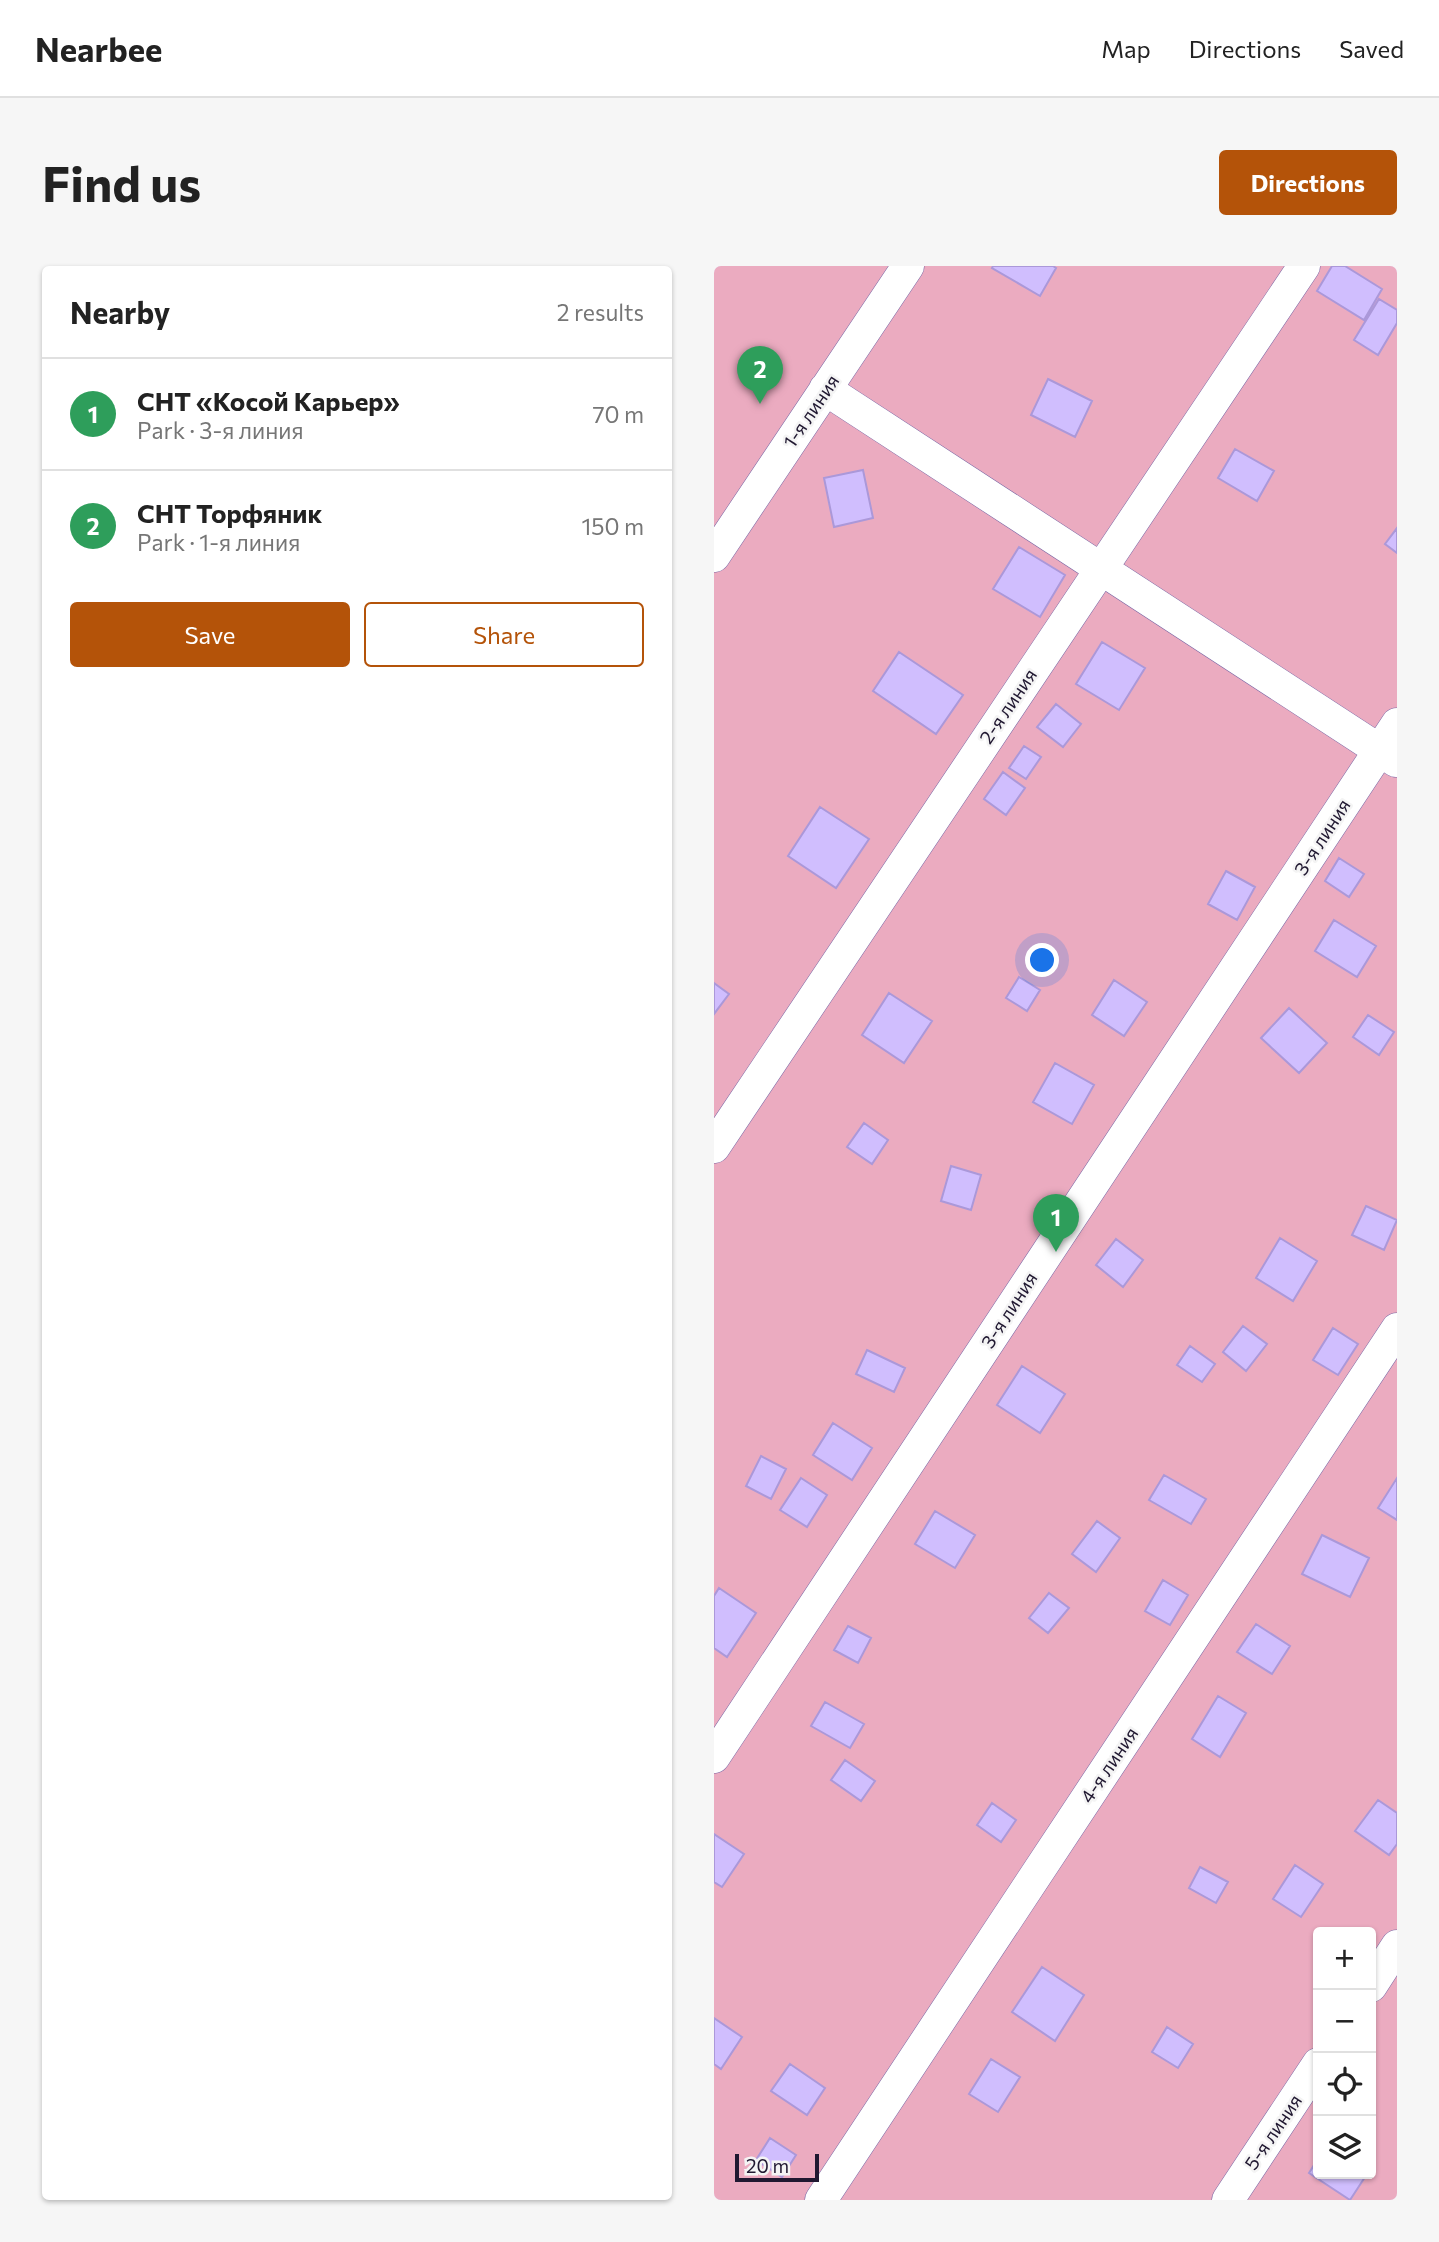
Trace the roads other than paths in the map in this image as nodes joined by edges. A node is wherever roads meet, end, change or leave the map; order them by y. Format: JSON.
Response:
{"nodes":[{"id":1,"x":908,"y":266,"type":"edge"},
{"id":2,"x":1304,"y":266,"type":"edge"},
{"id":3,"x":825,"y":389,"type":"junction"},
{"id":4,"x":714,"y":555,"type":"edge"},
{"id":5,"x":1100,"y":568,"type":"junction"},
{"id":6,"x":1397,"y":724,"type":"edge"},
{"id":7,"x":1388,"y":756,"type":"edge"},
{"id":8,"x":714,"y":1147,"type":"edge"},
{"id":9,"x":1397,"y":1329,"type":"edge"},
{"id":10,"x":714,"y":1757,"type":"edge"},
{"id":11,"x":1397,"y":1946,"type":"edge"},
{"id":12,"x":1376,"y":1978,"type":"edge"},
{"id":13,"x":1313,"y":2072,"type":"edge"},
{"id":14,"x":821,"y":2200,"type":"edge"},
{"id":15,"x":1228,"y":2200,"type":"edge"}],
"edges":[{"from":1,"to":3,"type":"street","name":"1-я линия"},
{"from":2,"to":5,"type":"street","name":"2-я линия"},
{"from":3,"to":4,"type":"street","name":"1-я линия"},
{"from":3,"to":5,"type":"street"},
{"from":5,"to":7,"type":"street"},
{"from":5,"to":8,"type":"street","name":"2-я линия"},
{"from":6,"to":7,"type":"street","name":"3-я линия"},
{"from":7,"to":10,"type":"street","name":"3-я линия"},
{"from":9,"to":14,"type":"street","name":"4-я линия"},
{"from":11,"to":12,"type":"street"},
{"from":13,"to":15,"type":"street","name":"5-я линия"}]}
